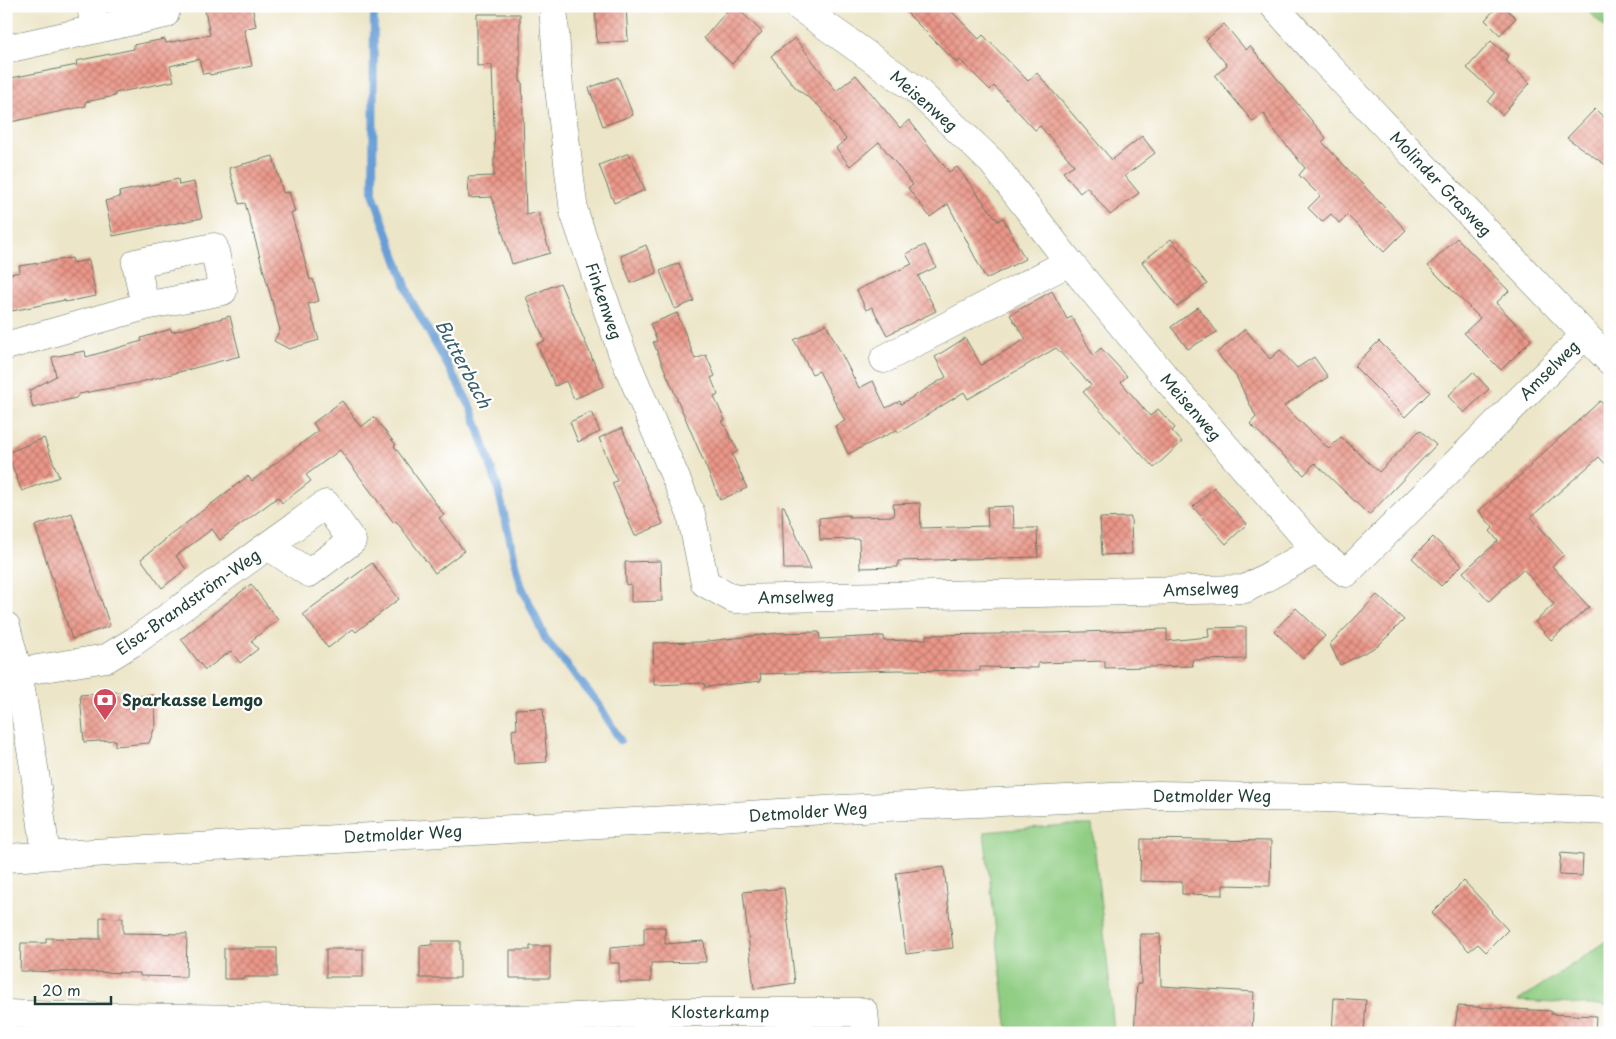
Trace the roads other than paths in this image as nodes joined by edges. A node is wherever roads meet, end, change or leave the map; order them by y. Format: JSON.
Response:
{"nodes":[{"id":1,"x":164,"y":6,"type":"edge"},
{"id":2,"x":553,"y":6,"type":"edge"},
{"id":3,"x":798,"y":6,"type":"edge"},
{"id":4,"x":1274,"y":6,"type":"edge"},
{"id":5,"x":93,"y":18,"type":"edge"},
{"id":6,"x":6,"y":49,"type":"edge"},
{"id":7,"x":1069,"y":262,"type":"junction"},
{"id":8,"x":145,"y":306,"type":"dead end"},
{"id":9,"x":1585,"y":335,"type":"junction"},
{"id":10,"x":6,"y":346,"type":"edge"},
{"id":11,"x":884,"y":359,"type":"dead end"},
{"id":12,"x":1610,"y":361,"type":"edge"},
{"id":13,"x":268,"y":546,"type":"dead end"},
{"id":14,"x":1316,"y":550,"type":"junction"},
{"id":15,"x":705,"y":582,"type":"joint"},
{"id":16,"x":7,"y":630,"type":"edge"},
{"id":17,"x":18,"y":672,"type":"junction"},
{"id":18,"x":1610,"y":812,"type":"edge"},
{"id":19,"x":46,"y":855,"type":"junction"},
{"id":20,"x":6,"y":858,"type":"edge"},
{"id":21,"x":6,"y":1014,"type":"edge"},
{"id":22,"x":865,"y":1023,"type":"edge"},
{"id":23,"x":556,"y":1026,"type":"edge"}],
"edges":[{"from":1,"to":5,"type":"street"},
{"from":2,"to":15,"type":"street","name":"Finkenweg"},
{"from":3,"to":7,"type":"street","name":"Meisenweg"},
{"from":4,"to":9,"type":"street","name":"Molinder Grasweg"},
{"from":5,"to":6,"type":"street"},
{"from":7,"to":11,"type":"street"},
{"from":7,"to":14,"type":"street","name":"Meisenweg"},
{"from":8,"to":10,"type":"street"},
{"from":9,"to":12,"type":"street","name":"Molinder Grasweg"},
{"from":9,"to":14,"type":"street","name":"Amselweg"},
{"from":13,"to":17,"type":"street","name":"Elsa-Brandström-Weg"},
{"from":14,"to":15,"type":"street","name":"Amselweg"},
{"from":16,"to":17,"type":"street"},
{"from":17,"to":19,"type":"street"},
{"from":18,"to":19,"type":"street","name":"Detmolder Weg"},
{"from":19,"to":20,"type":"street","name":"Detmolder Weg"},
{"from":21,"to":23,"type":"street","name":"Klosterkamp"},
{"from":22,"to":23,"type":"street","name":"Klosterkamp"}]}
